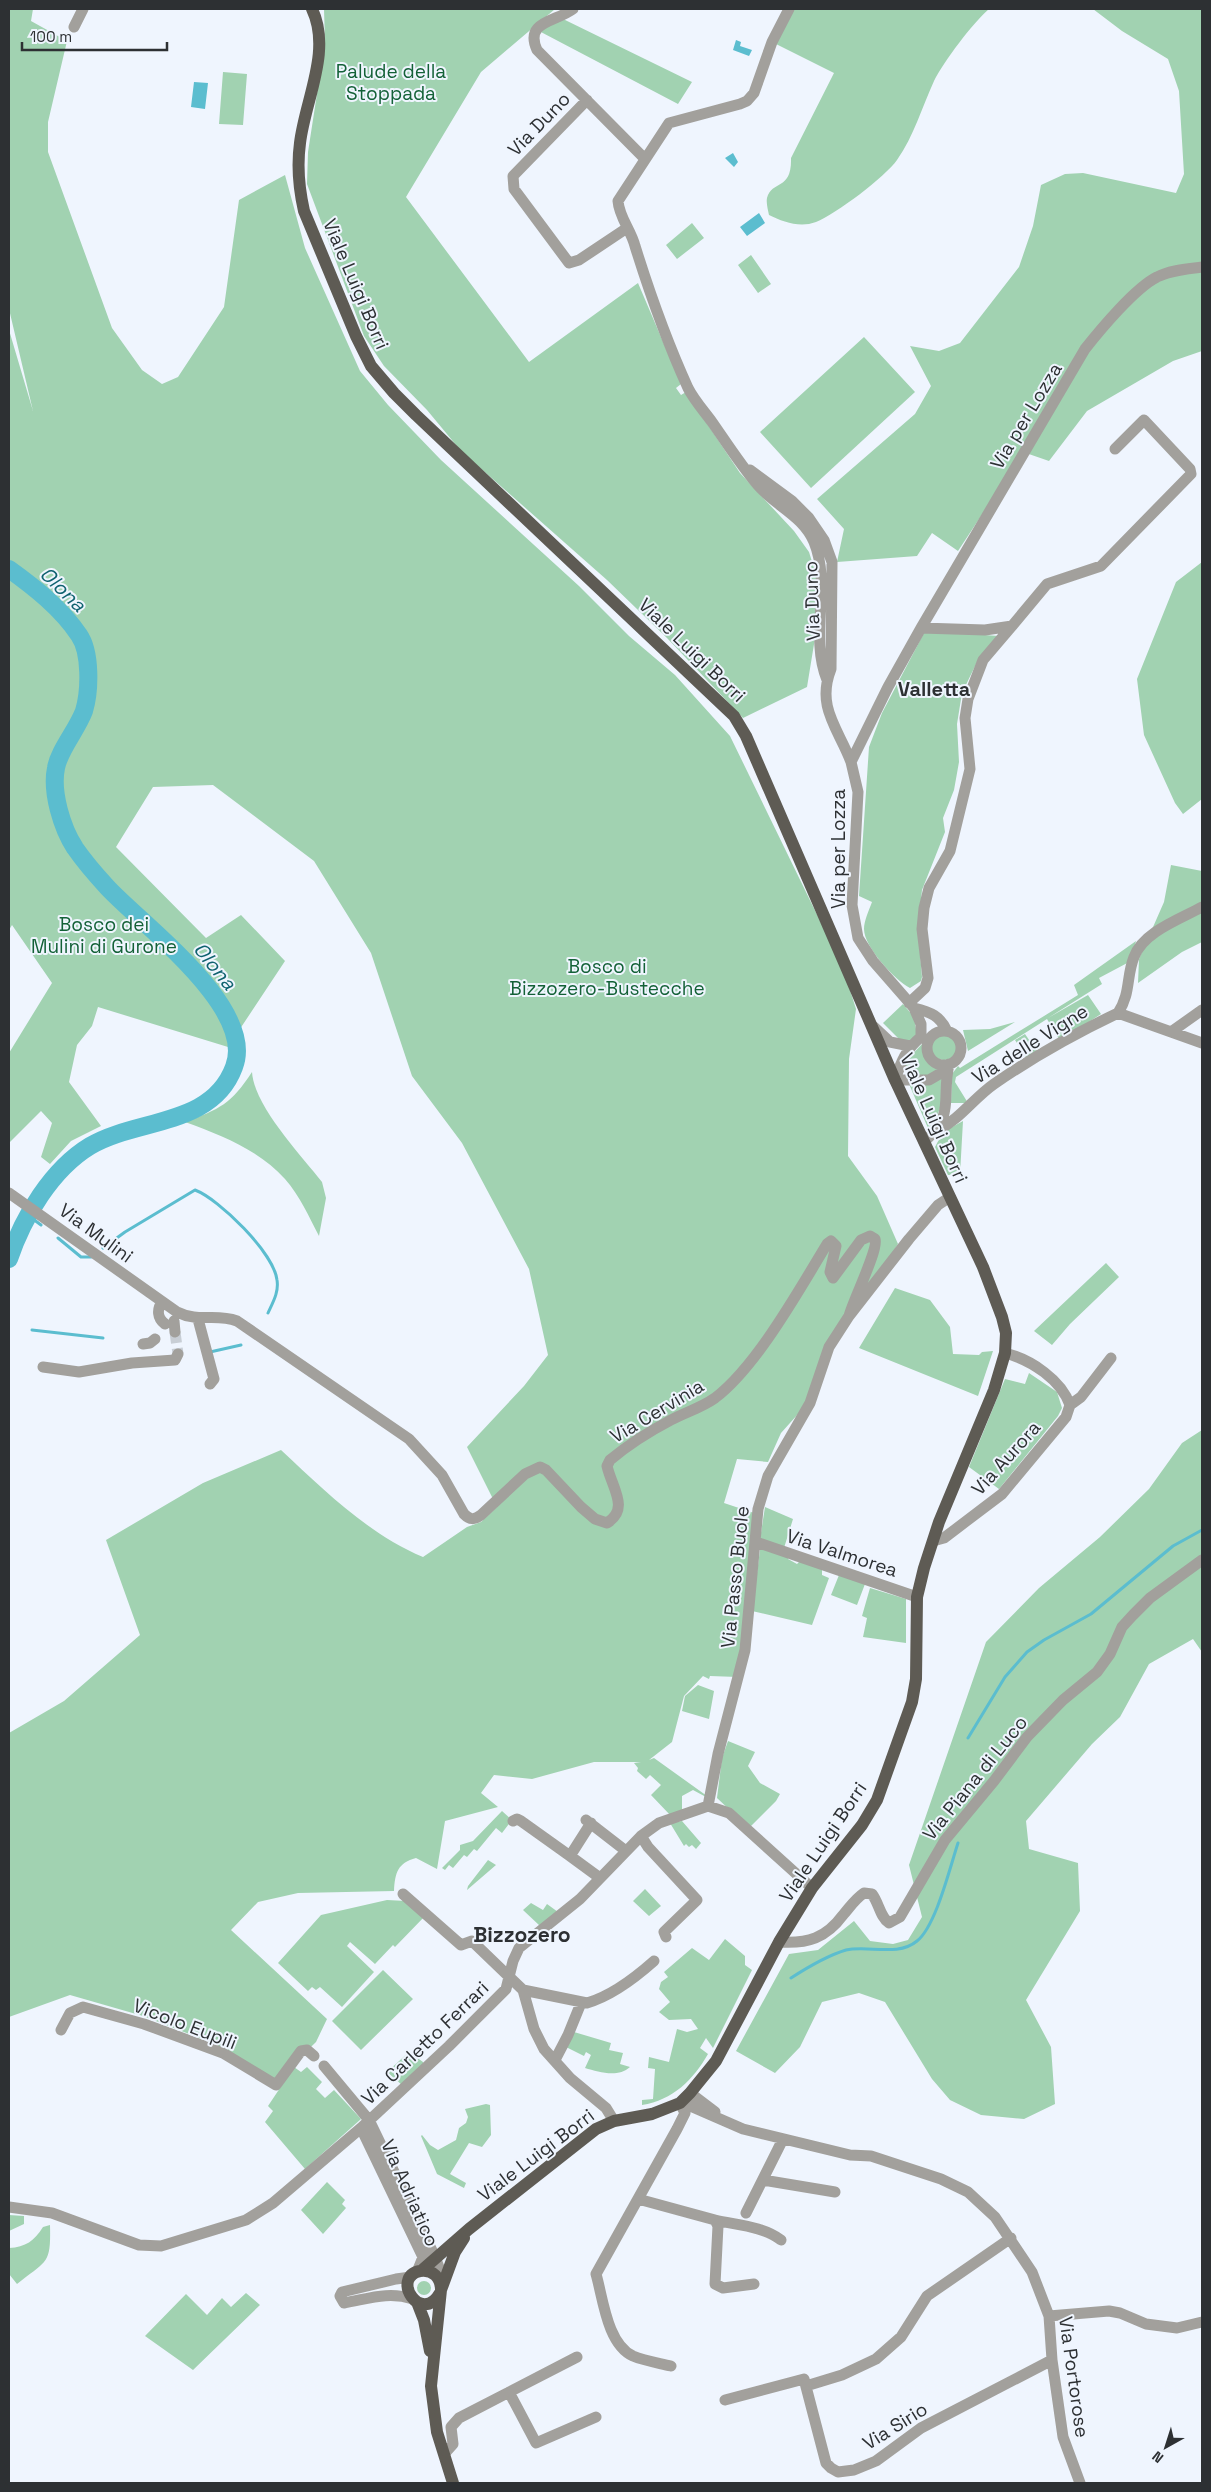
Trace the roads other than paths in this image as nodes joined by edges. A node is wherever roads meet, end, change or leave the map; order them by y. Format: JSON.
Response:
{"nodes":[{"id":1,"x":83,"y":9,"type":"edge"},
{"id":2,"x":312,"y":9,"type":"edge"},
{"id":3,"x":572,"y":9,"type":"edge"},
{"id":4,"x":789,"y":9,"type":"edge"},
{"id":5,"x":74,"y":27,"type":"dead end"},
{"id":6,"x":587,"y":100,"type":"junction"},
{"id":7,"x":645,"y":158,"type":"junction"},
{"id":8,"x":627,"y":228,"type":"junction"},
{"id":9,"x":1202,"y":267,"type":"edge"},
{"id":10,"x":1115,"y":449,"type":"dead end"},
{"id":11,"x":1012,"y":626,"type":"junction"},
{"id":12,"x":921,"y":628,"type":"junction"},
{"id":13,"x":852,"y":762,"type":"junction"},
{"id":14,"x":1202,"y":907,"type":"edge"},
{"id":15,"x":912,"y":1005,"type":"junction"},
{"id":16,"x":1202,"y":1010,"type":"edge"},
{"id":17,"x":1118,"y":1013,"type":"junction"},
{"id":18,"x":874,"y":1027,"type":"junction"},
{"id":19,"x":947,"y":1031,"type":"junction"},
{"id":20,"x":1171,"y":1032,"type":"junction"},
{"id":21,"x":925,"y":1039,"type":"junction"},
{"id":22,"x":1202,"y":1044,"type":"edge"},
{"id":23,"x":910,"y":1046,"type":"junction"},
{"id":24,"x":948,"y":1066,"type":"junction"},
{"id":25,"x":896,"y":1080,"type":"junction"},
{"id":26,"x":947,"y":1109,"type":"junction"},
{"id":27,"x":963,"y":1110,"type":"junction"},
{"id":28,"x":938,"y":1130,"type":"junction"},
{"id":29,"x":924,"y":1142,"type":"junction"},
{"id":30,"x":9,"y":1194,"type":"edge"},
{"id":31,"x":950,"y":1196,"type":"junction"},
{"id":32,"x":162,"y":1302,"type":"junction"},
{"id":33,"x":849,"y":1316,"type":"junction"},
{"id":34,"x":198,"y":1320,"type":"junction"},
{"id":35,"x":168,"y":1327,"type":"junction"},
{"id":36,"x":143,"y":1344,"type":"dead end"},
{"id":37,"x":1006,"y":1353,"type":"junction"},
{"id":38,"x":178,"y":1354,"type":"dead end"},
{"id":39,"x":1111,"y":1358,"type":"dead end"},
{"id":40,"x":291,"y":1359,"type":"joint"},
{"id":41,"x":43,"y":1367,"type":"dead end"},
{"id":42,"x":210,"y":1384,"type":"dead end"},
{"id":43,"x":1070,"y":1405,"type":"junction"},
{"id":44,"x":932,"y":1541,"type":"junction"},
{"id":45,"x":756,"y":1542,"type":"junction"},
{"id":46,"x":1202,"y":1560,"type":"edge"},
{"id":47,"x":917,"y":1596,"type":"junction"},
{"id":48,"x":708,"y":1806,"type":"junction"},
{"id":49,"x":513,"y":1821,"type":"dead end"},
{"id":50,"x":641,"y":1836,"type":"junction"},
{"id":51,"x":626,"y":1851,"type":"junction"},
{"id":52,"x":570,"y":1856,"type":"junction"},
{"id":53,"x":600,"y":1878,"type":"junction"},
{"id":54,"x":812,"y":1888,"type":"junction"},
{"id":55,"x":403,"y":1894,"type":"dead end"},
{"id":56,"x":666,"y":1937,"type":"dead end"},
{"id":57,"x":779,"y":1942,"type":"junction"},
{"id":58,"x":654,"y":1961,"type":"dead end"},
{"id":59,"x":510,"y":1975,"type":"junction"},
{"id":60,"x":523,"y":1990,"type":"junction"},
{"id":61,"x":581,"y":2003,"type":"junction"},
{"id":62,"x":61,"y":2030,"type":"dead end"},
{"id":63,"x":314,"y":2056,"type":"dead end"},
{"id":64,"x":554,"y":2060,"type":"junction"},
{"id":65,"x":324,"y":2066,"type":"dead end"},
{"id":66,"x":684,"y":2100,"type":"junction"},
{"id":67,"x":614,"y":2121,"type":"junction"},
{"id":68,"x":365,"y":2124,"type":"junction"},
{"id":69,"x":783,"y":2140,"type":"junction"},
{"id":70,"x":763,"y":2180,"type":"junction"},
{"id":71,"x":835,"y":2192,"type":"dead end"},
{"id":72,"x":638,"y":2199,"type":"junction"},
{"id":73,"x":9,"y":2207,"type":"edge"},
{"id":74,"x":746,"y":2213,"type":"dead end"},
{"id":75,"x":715,"y":2220,"type":"junction"},
{"id":76,"x":469,"y":2229,"type":"junction"},
{"id":77,"x":1010,"y":2238,"type":"junction"},
{"id":78,"x":781,"y":2240,"type":"dead end"},
{"id":79,"x":435,"y":2257,"type":"junction"},
{"id":80,"x":416,"y":2274,"type":"junction"},
{"id":81,"x":754,"y":2284,"type":"dead end"},
{"id":82,"x":440,"y":2288,"type":"junction"},
{"id":83,"x":415,"y":2301,"type":"junction"},
{"id":84,"x":1049,"y":2316,"type":"junction"},
{"id":85,"x":1202,"y":2322,"type":"edge"},
{"id":86,"x":577,"y":2357,"type":"dead end"},
{"id":87,"x":1052,"y":2360,"type":"junction"},
{"id":88,"x":671,"y":2366,"type":"dead end"},
{"id":89,"x":432,"y":2371,"type":"junction"},
{"id":90,"x":806,"y":2386,"type":"junction"},
{"id":91,"x":509,"y":2392,"type":"junction"},
{"id":92,"x":725,"y":2400,"type":"dead end"},
{"id":93,"x":596,"y":2416,"type":"dead end"},
{"id":94,"x":444,"y":2454,"type":"junction"},
{"id":95,"x":453,"y":2483,"type":"edge"},
{"id":96,"x":1080,"y":2483,"type":"edge"}],
"edges":[{"from":1,"to":5,"type":"street"},
{"from":2,"to":18,"type":"main road","name":"Viale Luigi Borri"},
{"from":3,"to":6,"type":"street","name":"Via Duno"},
{"from":4,"to":7,"type":"street","name":"Via Duno"},
{"from":6,"to":7,"type":"street","name":"Via Duno"},
{"from":6,"to":8,"type":"street","name":"Via Duno"},
{"from":7,"to":8,"type":"street","name":"Via Duno"},
{"from":8,"to":13,"type":"street","name":"Via Duno"},
{"from":9,"to":12,"type":"street","name":"Via per Lozza"},
{"from":10,"to":11,"type":"street"},
{"from":11,"to":12,"type":"street"},
{"from":11,"to":15,"type":"street"},
{"from":12,"to":13,"type":"street","name":"Via per Lozza"},
{"from":13,"to":15,"type":"street","name":"Via per Lozza"},
{"from":14,"to":17,"type":"street","name":"Via delle Vigne"},
{"from":15,"to":19,"type":"street","name":"Via per Lozza"},
{"from":15,"to":21,"type":"street","name":"Via per Lozza"},
{"from":16,"to":20,"type":"street"},
{"from":17,"to":20,"type":"street","name":"Via delle Vigne"},
{"from":17,"to":27,"type":"street","name":"Via delle Vigne"},
{"from":18,"to":23,"type":"street"},
{"from":18,"to":25,"type":"main road","name":"Viale Luigi Borri"},
{"from":19,"to":21,"type":"street"},
{"from":19,"to":24,"type":"street"},
{"from":20,"to":22,"type":"street","name":"Via delle Vigne"},
{"from":21,"to":23,"type":"street"},
{"from":21,"to":24,"type":"street"},
{"from":23,"to":25,"type":"street"},
{"from":24,"to":25,"type":"street"},
{"from":24,"to":26,"type":"street"},
{"from":25,"to":29,"type":"main road","name":"Viale Luigi Borri"},
{"from":26,"to":27,"type":"street","name":"Via delle Vigne"},
{"from":26,"to":28,"type":"street"},
{"from":27,"to":28,"type":"street","name":"Via delle Vigne"},
{"from":28,"to":29,"type":"street","name":"Via delle Vigne"},
{"from":29,"to":31,"type":"main road","name":"Viale Luigi Borri"},
{"from":30,"to":32,"type":"street","name":"Via Mulini"},
{"from":31,"to":33,"type":"street","name":"Via Passo Buole"},
{"from":31,"to":37,"type":"main road","name":"Viale Luigi Borri"},
{"from":32,"to":35,"type":"street","name":"Via Mulini"},
{"from":32,"to":35,"type":"street"},
{"from":33,"to":40,"type":"street","name":"Via Cervinia"},
{"from":33,"to":45,"type":"street","name":"Via Passo Buole"},
{"from":34,"to":35,"type":"street","name":"Via Mulini"},
{"from":34,"to":40,"type":"street","name":"Via Mulini"},
{"from":34,"to":42,"type":"street"},
{"from":35,"to":36,"type":"street"},
{"from":37,"to":43,"type":"street"},
{"from":37,"to":44,"type":"main road","name":"Viale Luigi Borri"},
{"from":38,"to":41,"type":"street"},
{"from":39,"to":43,"type":"street","name":"Via Aurora"},
{"from":43,"to":44,"type":"street","name":"Via Aurora"},
{"from":44,"to":47,"type":"main road","name":"Viale Luigi Borri"},
{"from":45,"to":47,"type":"street","name":"Via Valmorea"},
{"from":45,"to":48,"type":"street","name":"Via Passo Buole"},
{"from":46,"to":57,"type":"street","name":"Via Piana di Luco"},
{"from":47,"to":54,"type":"main road","name":"Viale Luigi Borri"},
{"from":48,"to":50,"type":"street","name":"Via Carletto Ferrari"},
{"from":48,"to":54,"type":"street"},
{"from":49,"to":52,"type":"street"},
{"from":50,"to":51,"type":"street","name":"Via Carletto Ferrari"},
{"from":50,"to":56,"type":"street"},
{"from":51,"to":52,"type":"street"},
{"from":51,"to":53,"type":"street","name":"Via Carletto Ferrari"},
{"from":52,"to":53,"type":"street"},
{"from":53,"to":59,"type":"street","name":"Via Carletto Ferrari"},
{"from":54,"to":57,"type":"main road","name":"Viale Luigi Borri"},
{"from":55,"to":59,"type":"street"},
{"from":57,"to":66,"type":"main road","name":"Viale Luigi Borri"},
{"from":58,"to":61,"type":"street"},
{"from":59,"to":60,"type":"street"},
{"from":59,"to":68,"type":"street","name":"Via Carletto Ferrari"},
{"from":60,"to":61,"type":"street"},
{"from":60,"to":64,"type":"street"},
{"from":61,"to":64,"type":"street"},
{"from":62,"to":63,"type":"street","name":"Vicolo Eupili"},
{"from":64,"to":67,"type":"street"},
{"from":65,"to":68,"type":"street"},
{"from":66,"to":67,"type":"main road","name":"Viale Luigi Borri"},
{"from":66,"to":69,"type":"street","name":"Via Portorose"},
{"from":66,"to":72,"type":"street"},
{"from":67,"to":76,"type":"main road","name":"Viale Luigi Borri"},
{"from":68,"to":73,"type":"street","name":"Via Carletto Ferrari"},
{"from":68,"to":79,"type":"street","name":"Via Adriatico"},
{"from":68,"to":80,"type":"street","name":"Via Adriatico"},
{"from":69,"to":70,"type":"street"},
{"from":69,"to":77,"type":"street","name":"Via Portorose"},
{"from":70,"to":71,"type":"street"},
{"from":70,"to":74,"type":"street"},
{"from":72,"to":75,"type":"street"},
{"from":72,"to":88,"type":"street"},
{"from":75,"to":78,"type":"street"},
{"from":75,"to":81,"type":"street"},
{"from":76,"to":79,"type":"main road","name":"Viale Luigi Borri"},
{"from":76,"to":82,"type":"main road","name":"Viale Luigi Borri"},
{"from":77,"to":84,"type":"street","name":"Via Portorose"},
{"from":77,"to":90,"type":"street"},
{"from":79,"to":80,"type":"main road","name":"Viale Luigi Borri"},
{"from":79,"to":82,"type":"street","name":"Via Adriatico"},
{"from":80,"to":82,"type":"main road"},
{"from":80,"to":83,"type":"main road"},
{"from":80,"to":83,"type":"street"},
{"from":82,"to":83,"type":"main road"},
{"from":82,"to":89,"type":"main road","name":"Viale Luigi Borri"},
{"from":83,"to":89,"type":"main road","name":"Viale Luigi Borri"},
{"from":84,"to":85,"type":"street"},
{"from":84,"to":87,"type":"street","name":"Via Portorose"},
{"from":86,"to":91,"type":"street"},
{"from":87,"to":90,"type":"street","name":"Via Sirio"},
{"from":87,"to":96,"type":"street","name":"Via Portorose"},
{"from":89,"to":94,"type":"main road","name":"Viale Luigi Borri"},
{"from":90,"to":92,"type":"street"},
{"from":91,"to":93,"type":"street"},
{"from":91,"to":94,"type":"street"},
{"from":94,"to":95,"type":"main road","name":"Viale Luigi Borri"}]}
